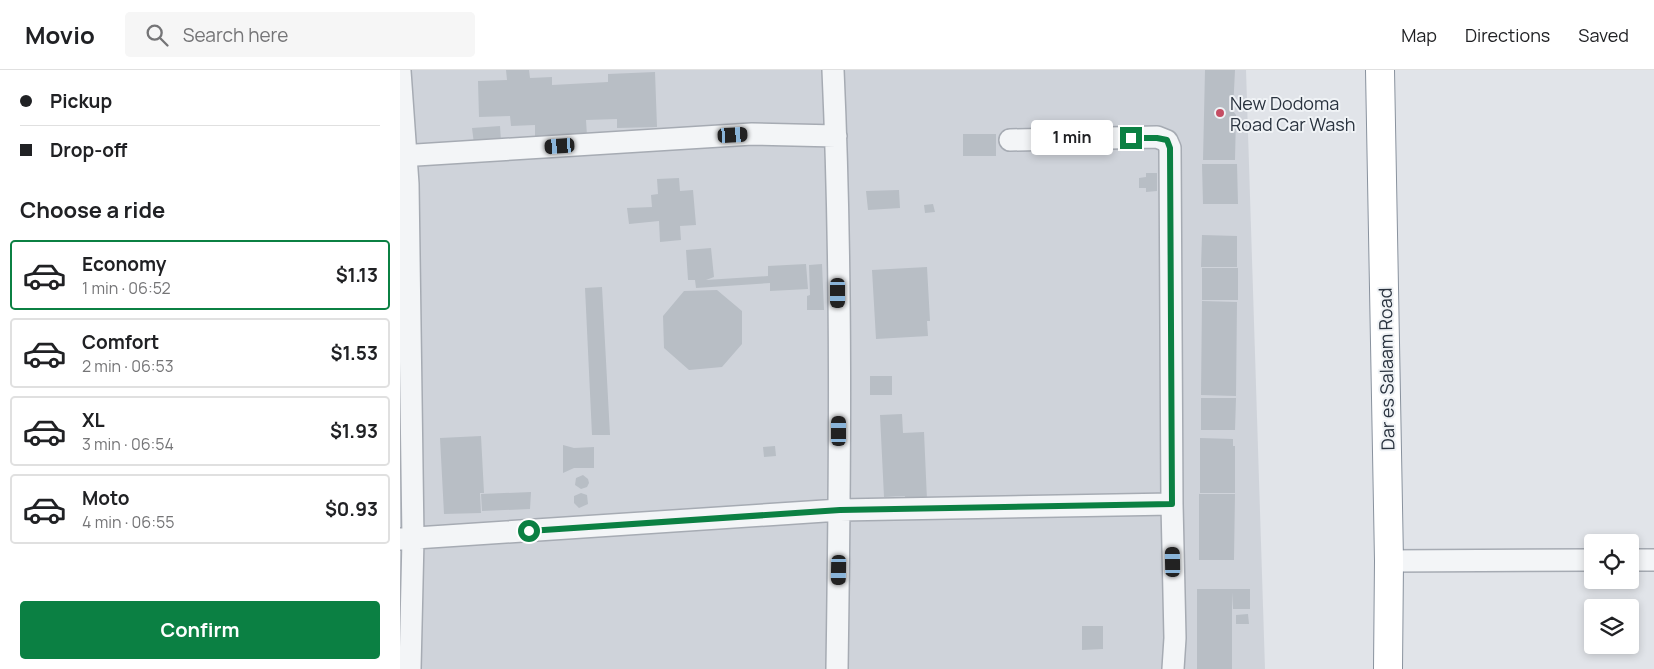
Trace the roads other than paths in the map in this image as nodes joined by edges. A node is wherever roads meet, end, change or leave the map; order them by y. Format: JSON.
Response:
{"nodes":[{"id":1,"x":833,"y":70,"type":"edge"},
{"id":2,"x":1380,"y":70,"type":"edge"},
{"id":3,"x":400,"y":71,"type":"edge"},
{"id":4,"x":836,"y":136,"type":"junction"},
{"id":5,"x":1010,"y":140,"type":"dead end"},
{"id":6,"x":403,"y":156,"type":"edge"},
{"id":7,"x":1172,"y":504,"type":"junction"},
{"id":8,"x":840,"y":510,"type":"junction"},
{"id":9,"x":406,"y":539,"type":"edge"},
{"id":10,"x":1584,"y":560,"type":"edge"},
{"id":11,"x":1639,"y":560,"type":"edge"},
{"id":12,"x":1654,"y":560,"type":"edge"},
{"id":13,"x":1389,"y":561,"type":"junction"},
{"id":14,"x":410,"y":669,"type":"edge"},
{"id":15,"x":837,"y":669,"type":"edge"},
{"id":16,"x":1173,"y":669,"type":"edge"},
{"id":17,"x":1388,"y":669,"type":"edge"}],
"edges":[{"from":1,"to":4,"type":"street"},
{"from":2,"to":13,"type":"highway","name":"Dar es Salaam Road"},
{"from":3,"to":6,"type":"street"},
{"from":4,"to":6,"type":"street"},
{"from":4,"to":8,"type":"street"},
{"from":5,"to":7,"type":"street"},
{"from":6,"to":9,"type":"street"},
{"from":7,"to":8,"type":"street"},
{"from":7,"to":16,"type":"street"},
{"from":8,"to":9,"type":"street"},
{"from":8,"to":15,"type":"street"},
{"from":9,"to":14,"type":"street"},
{"from":10,"to":13,"type":"street"},
{"from":11,"to":12,"type":"street"},
{"from":13,"to":17,"type":"highway","name":"Dar es Salaam Road"}]}
